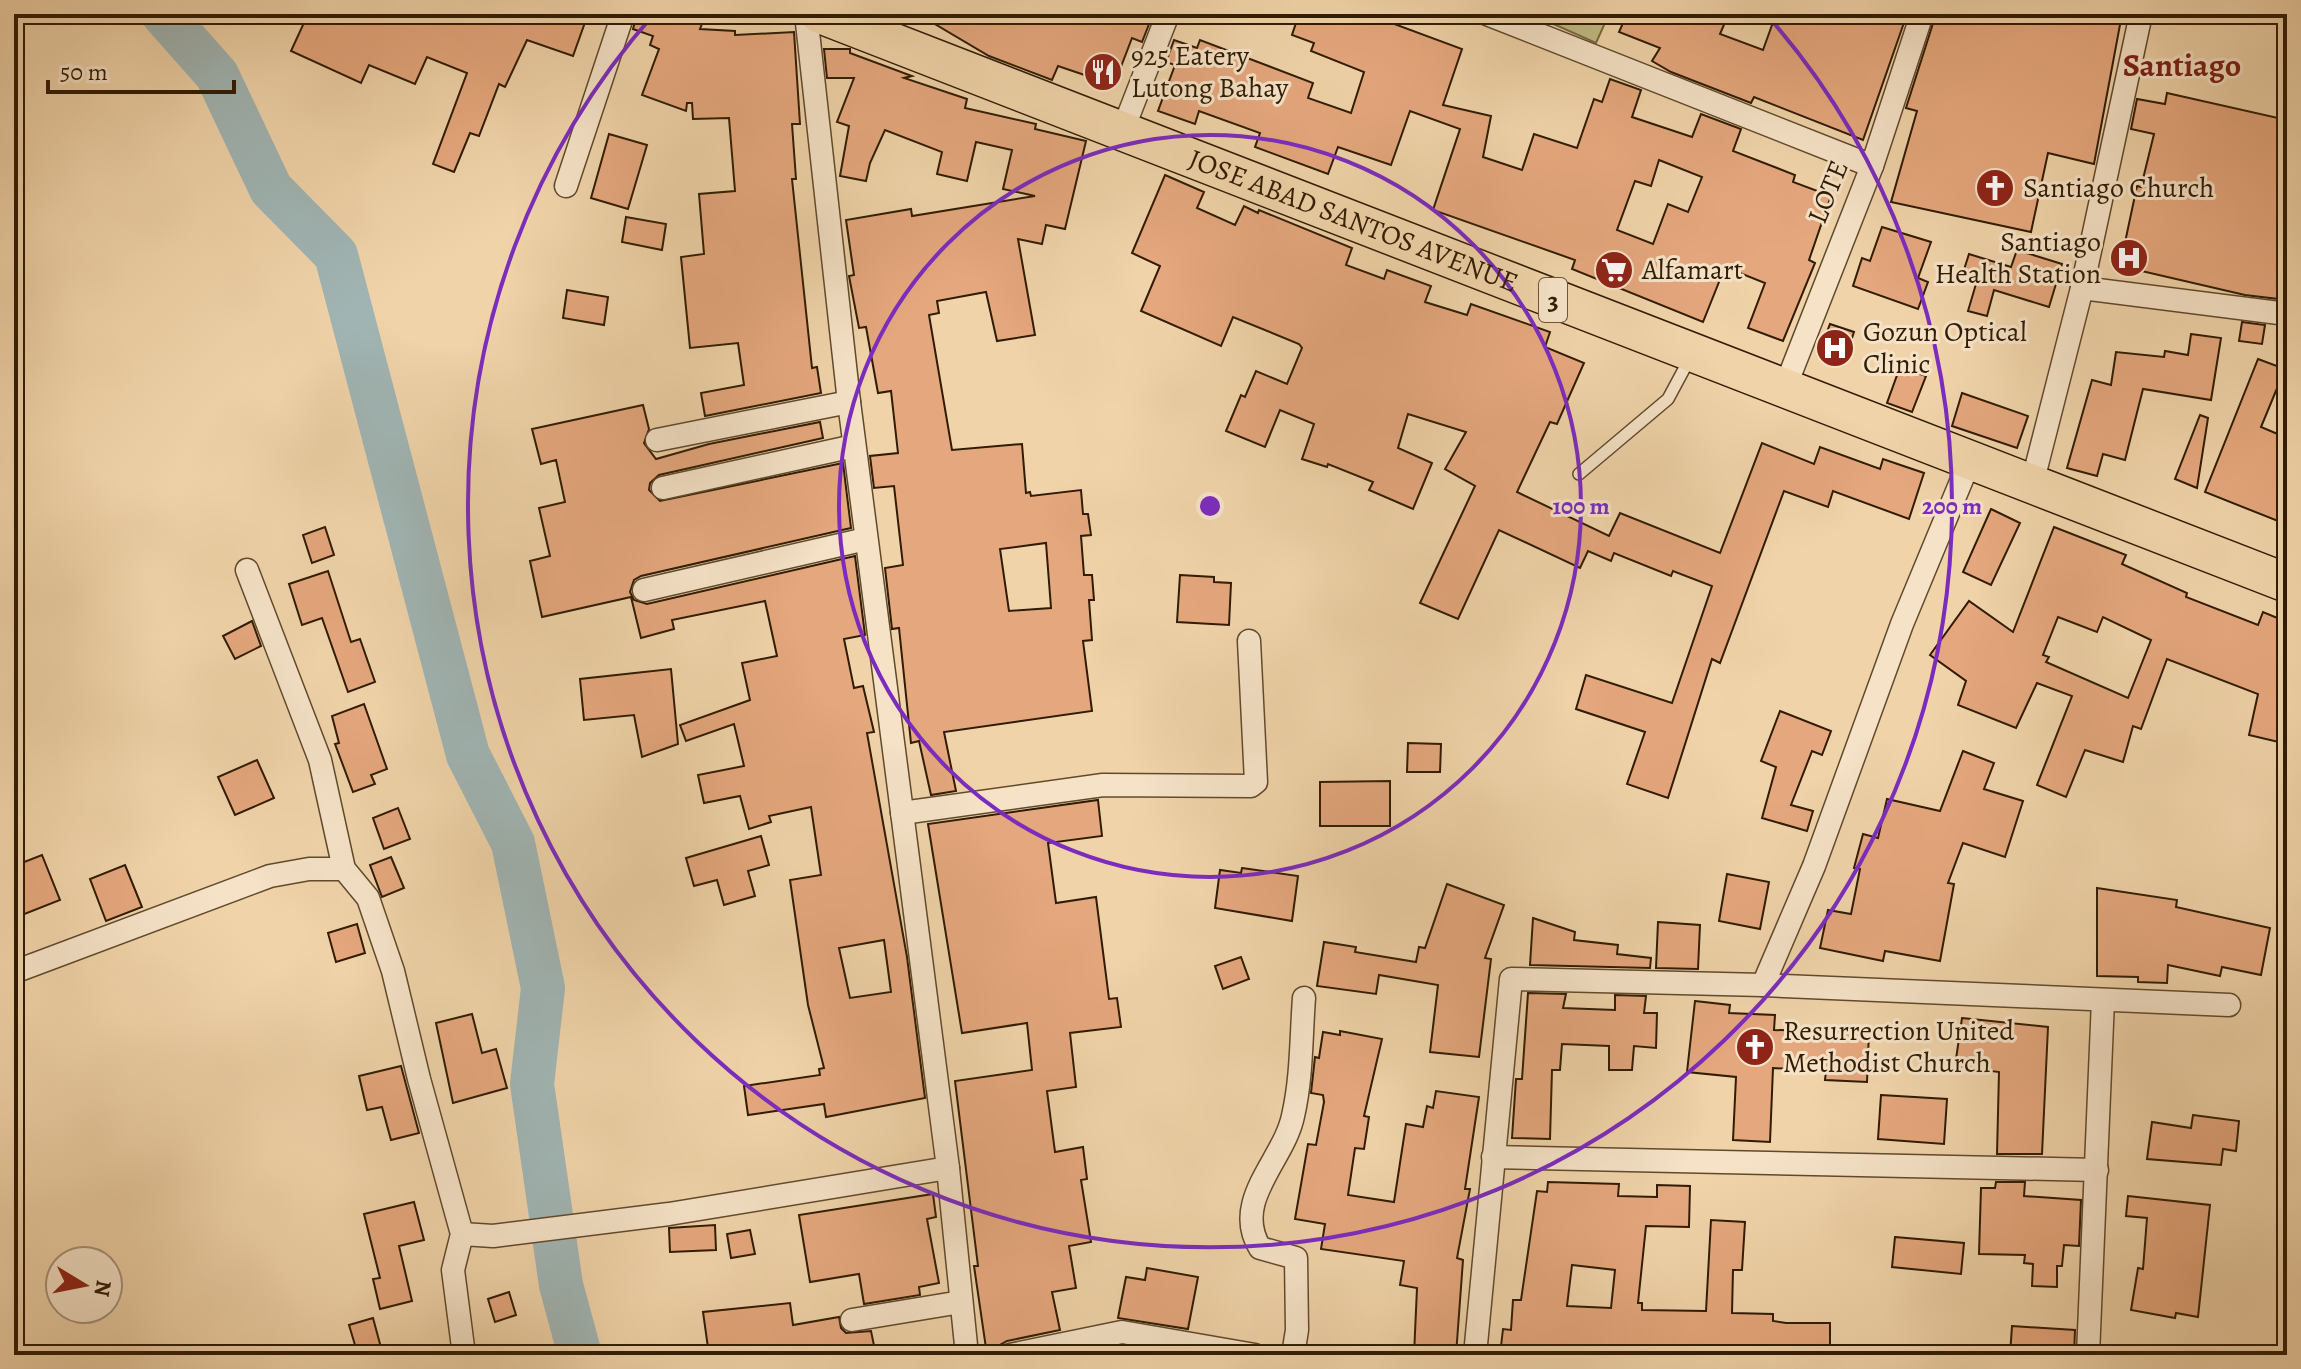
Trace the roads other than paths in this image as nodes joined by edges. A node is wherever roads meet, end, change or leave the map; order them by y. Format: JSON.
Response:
{"nodes":[{"id":1,"x":623,"y":14,"type":"edge"},
{"id":2,"x":806,"y":14,"type":"edge"},
{"id":3,"x":820,"y":14,"type":"edge"},
{"id":4,"x":1168,"y":14,"type":"edge"},
{"id":5,"x":1487,"y":14,"type":"edge"},
{"id":6,"x":1922,"y":14,"type":"edge"},
{"id":7,"x":2141,"y":14,"type":"edge"},
{"id":8,"x":1122,"y":132,"type":"junction"},
{"id":9,"x":1872,"y":166,"type":"junction"},
{"id":10,"x":566,"y":186,"type":"dead end"},
{"id":11,"x":2082,"y":288,"type":"junction"},
{"id":12,"x":2287,"y":314,"type":"edge"},
{"id":13,"x":1692,"y":354,"type":"junction"},
{"id":14,"x":1784,"y":390,"type":"junction"},
{"id":15,"x":849,"y":402,"type":"junction"},
{"id":16,"x":657,"y":440,"type":"dead end"},
{"id":17,"x":854,"y":446,"type":"junction"},
{"id":18,"x":1970,"y":460,"type":"junction"},
{"id":19,"x":1579,"y":474,"type":"dead end"},
{"id":20,"x":2032,"y":484,"type":"junction"},
{"id":21,"x":663,"y":488,"type":"dead end"},
{"id":22,"x":866,"y":539,"type":"junction"},
{"id":23,"x":247,"y":570,"type":"dead end"},
{"id":24,"x":2287,"y":583,"type":"edge"},
{"id":25,"x":644,"y":590,"type":"dead end"},
{"id":26,"x":1249,"y":641,"type":"dead end"},
{"id":27,"x":902,"y":813,"type":"junction"},
{"id":28,"x":344,"y":869,"type":"junction"},
{"id":29,"x":15,"y":969,"type":"edge"},
{"id":30,"x":1763,"y":985,"type":"junction"},
{"id":31,"x":1304,"y":998,"type":"dead end"},
{"id":32,"x":2103,"y":1000,"type":"junction"},
{"id":33,"x":2229,"y":1005,"type":"dead end"},
{"id":34,"x":1493,"y":1157,"type":"junction"},
{"id":35,"x":948,"y":1168,"type":"junction"},
{"id":36,"x":2097,"y":1170,"type":"junction"},
{"id":37,"x":462,"y":1234,"type":"junction"},
{"id":38,"x":961,"y":1302,"type":"junction"},
{"id":39,"x":852,"y":1320,"type":"dead end"},
{"id":40,"x":1245,"y":1354,"type":"edge"},
{"id":41,"x":464,"y":1355,"type":"edge"},
{"id":42,"x":967,"y":1355,"type":"edge"},
{"id":43,"x":1010,"y":1355,"type":"edge"},
{"id":44,"x":1293,"y":1355,"type":"edge"},
{"id":45,"x":1475,"y":1355,"type":"edge"},
{"id":46,"x":2088,"y":1355,"type":"edge"}],
"edges":[{"from":1,"to":10,"type":"street"},
{"from":2,"to":15,"type":"street"},
{"from":3,"to":8,"type":"highway","name":"JOSE ABAD SANTOS AVENUE","number":"3"},
{"from":4,"to":8,"type":"street"},
{"from":5,"to":9,"type":"street"},
{"from":6,"to":9,"type":"street","name":"LOTE"},
{"from":7,"to":11,"type":"street"},
{"from":8,"to":13,"type":"highway","name":"JOSE ABAD SANTOS AVENUE","number":"3"},
{"from":9,"to":14,"type":"street","name":"LOTE"},
{"from":11,"to":12,"type":"street"},
{"from":11,"to":20,"type":"street"},
{"from":13,"to":14,"type":"highway","name":"JOSE ABAD SANTOS AVENUE","number":"3"},
{"from":13,"to":19,"type":"lane"},
{"from":14,"to":18,"type":"highway","name":"JOSE ABAD SANTOS AVENUE","number":"3"},
{"from":15,"to":16,"type":"street"},
{"from":15,"to":17,"type":"street"},
{"from":17,"to":21,"type":"street"},
{"from":17,"to":22,"type":"street"},
{"from":18,"to":20,"type":"highway","name":"JOSE ABAD SANTOS AVENUE","number":"3"},
{"from":18,"to":30,"type":"street"},
{"from":20,"to":24,"type":"highway","name":"JOSE ABAD SANTOS AVENUE","number":"3"},
{"from":22,"to":25,"type":"street"},
{"from":22,"to":27,"type":"street"},
{"from":23,"to":28,"type":"street"},
{"from":26,"to":27,"type":"street"},
{"from":27,"to":35,"type":"street"},
{"from":28,"to":29,"type":"street"},
{"from":28,"to":37,"type":"street"},
{"from":30,"to":32,"type":"street"},
{"from":30,"to":34,"type":"street"},
{"from":31,"to":44,"type":"street"},
{"from":32,"to":33,"type":"street"},
{"from":32,"to":36,"type":"street"},
{"from":34,"to":36,"type":"street"},
{"from":34,"to":45,"type":"street"},
{"from":35,"to":37,"type":"street"},
{"from":35,"to":38,"type":"street"},
{"from":36,"to":46,"type":"street"},
{"from":37,"to":41,"type":"street"},
{"from":38,"to":39,"type":"street"},
{"from":38,"to":42,"type":"street"},
{"from":40,"to":43,"type":"street"}]}
